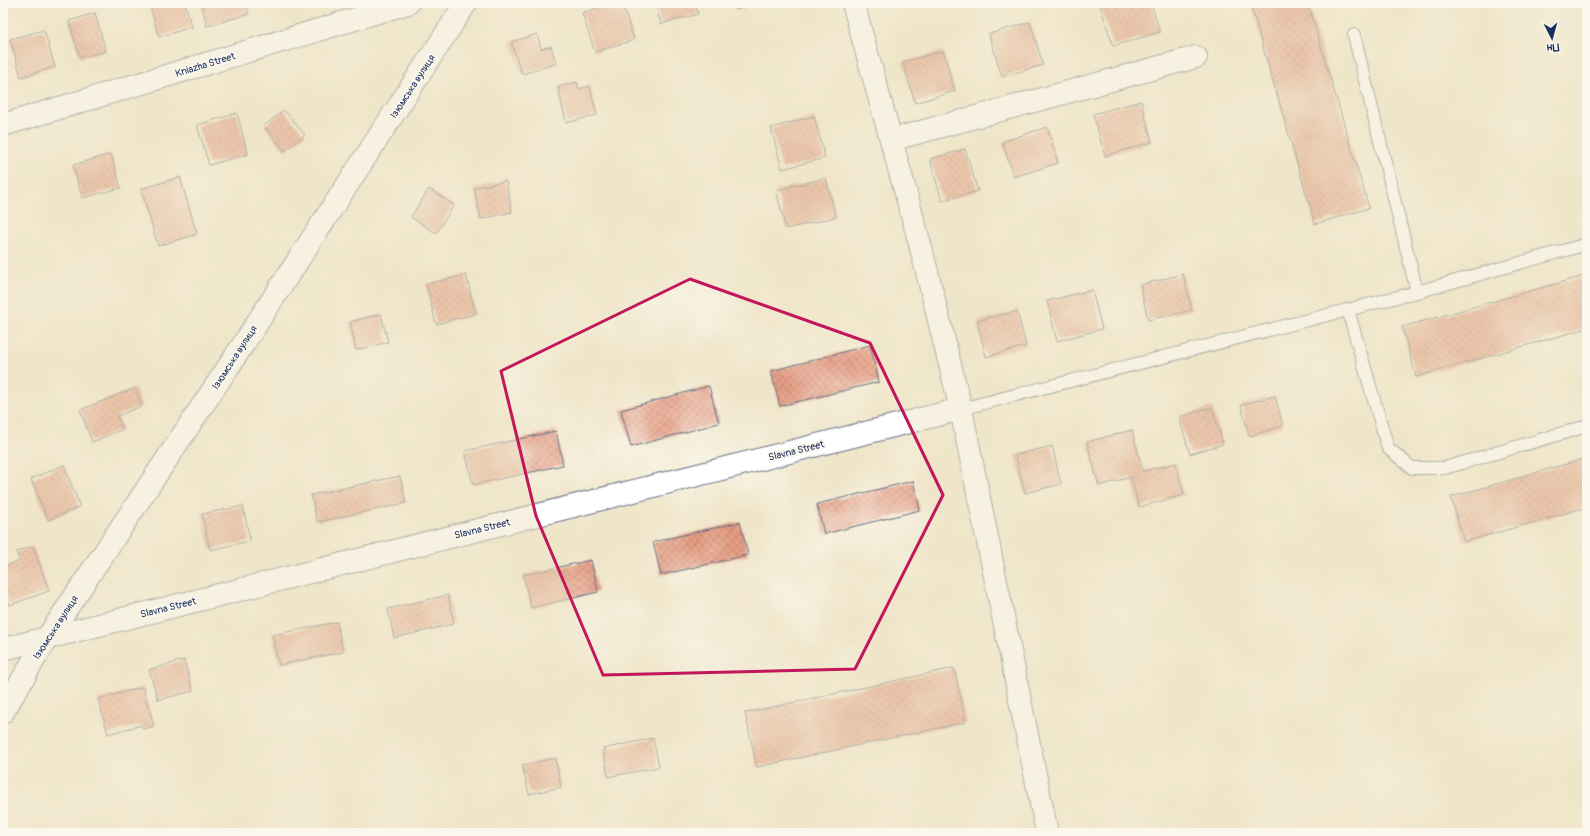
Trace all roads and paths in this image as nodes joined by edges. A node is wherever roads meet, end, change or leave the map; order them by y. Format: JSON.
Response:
{"nodes":[{"id":1,"x":408,"y":3,"type":"edge"},
{"id":2,"x":466,"y":3,"type":"edge"},
{"id":3,"x":852,"y":3,"type":"edge"},
{"id":4,"x":1354,"y":35,"type":"dead end"},
{"id":5,"x":1196,"y":57,"type":"dead end"},
{"id":6,"x":3,"y":125,"type":"edge"},
{"id":7,"x":891,"y":140,"type":"junction"},
{"id":8,"x":1587,"y":244,"type":"edge"},
{"id":9,"x":1417,"y":292,"type":"junction"},
{"id":10,"x":1348,"y":310,"type":"junction"},
{"id":11,"x":961,"y":409,"type":"junction"},
{"id":12,"x":1587,"y":426,"type":"edge"},
{"id":13,"x":47,"y":638,"type":"junction"},
{"id":14,"x":3,"y":649,"type":"edge"},
{"id":15,"x":3,"y":712,"type":"edge"},
{"id":16,"x":1047,"y":833,"type":"edge"}],
"edges":[{"from":1,"to":6,"type":"street","name":"Kniazha Street"},
{"from":2,"to":13,"type":"street","name":"Ізюмська вулиця"},
{"from":3,"to":7,"type":"street"},
{"from":4,"to":9,"type":"lane"},
{"from":5,"to":7,"type":"street"},
{"from":7,"to":11,"type":"street"},
{"from":8,"to":9,"type":"lane"},
{"from":9,"to":10,"type":"lane"},
{"from":10,"to":11,"type":"lane"},
{"from":10,"to":12,"type":"lane"},
{"from":11,"to":13,"type":"street","name":"Slavna Street"},
{"from":11,"to":16,"type":"street"},
{"from":13,"to":14,"type":"street","name":"Slavna Street"},
{"from":13,"to":15,"type":"street","name":"Ізюмська вулиця"}]}
